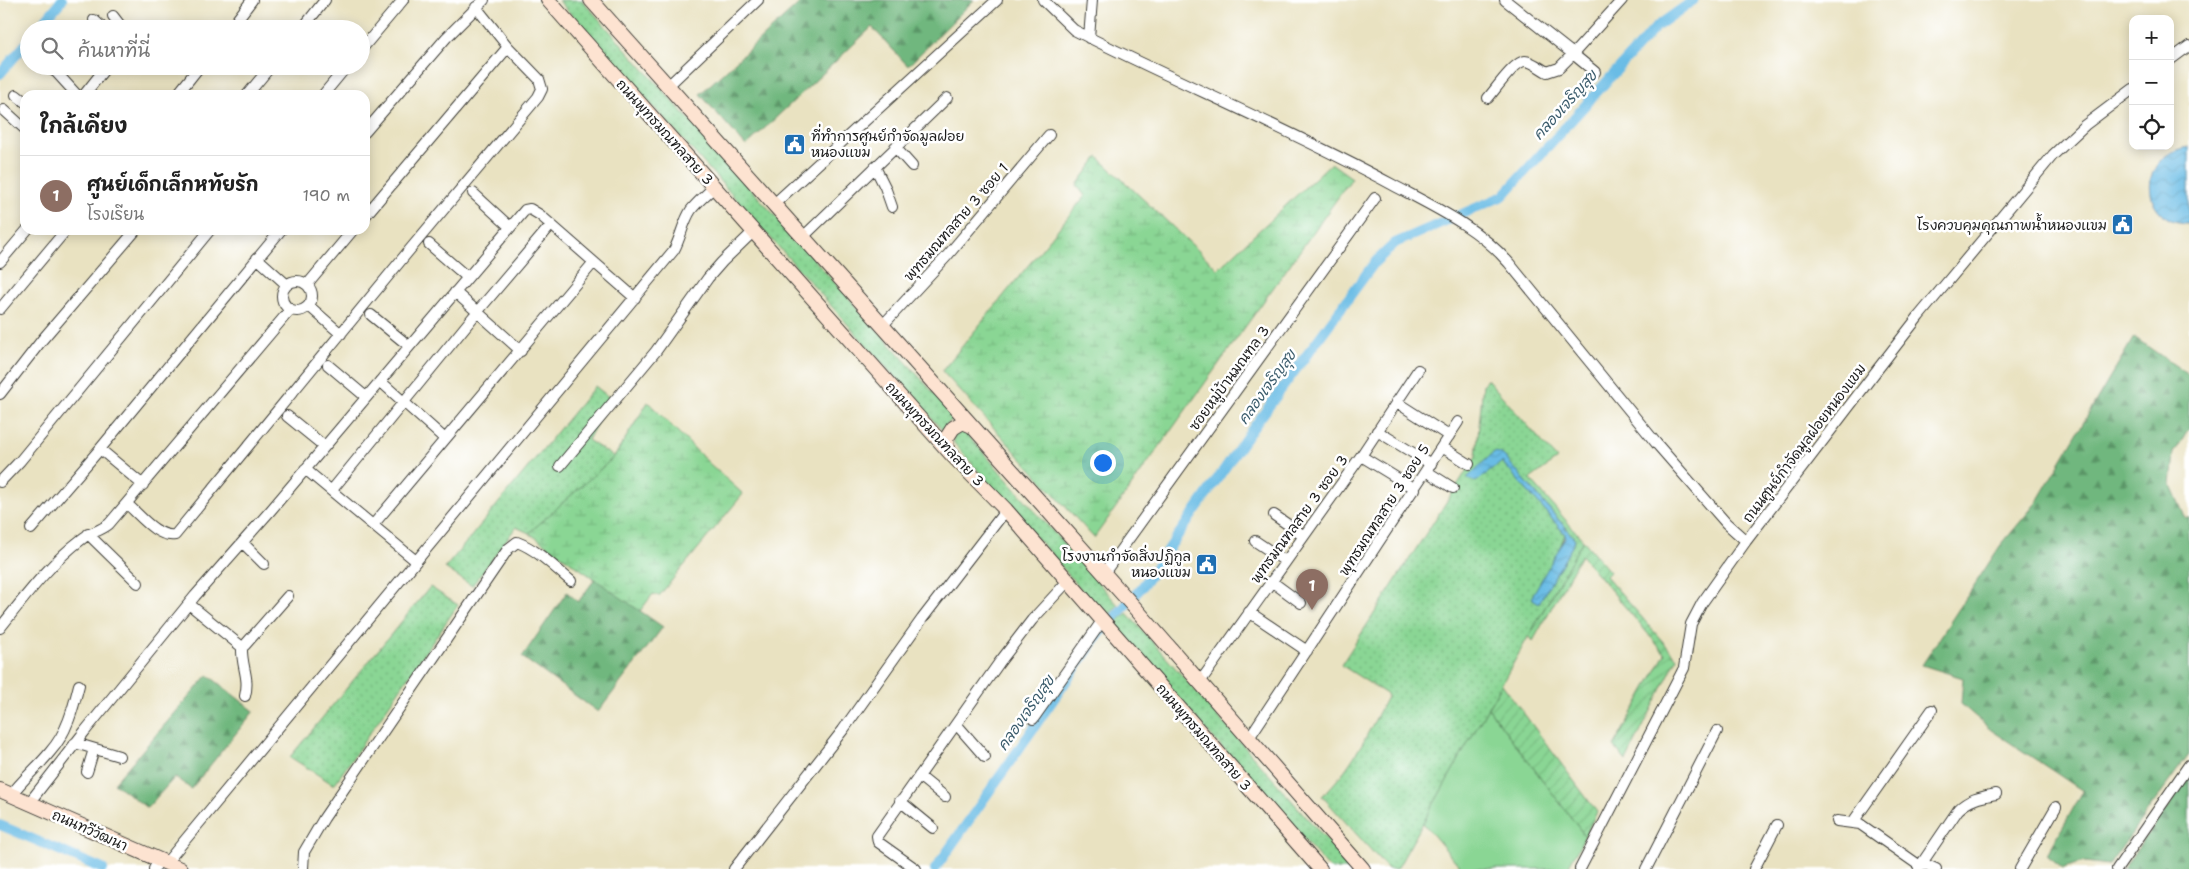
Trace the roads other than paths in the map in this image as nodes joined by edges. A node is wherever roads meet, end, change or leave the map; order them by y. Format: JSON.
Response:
{"nodes":[{"id":1,"x":252,"y":0,"type":"edge"},
{"id":2,"x":325,"y":0,"type":"edge"},
{"id":3,"x":403,"y":0,"type":"edge"},
{"id":4,"x":548,"y":0,"type":"edge"},
{"id":5,"x":591,"y":0,"type":"edge"},
{"id":6,"x":758,"y":0,"type":"edge"},
{"id":7,"x":997,"y":0,"type":"edge"},
{"id":8,"x":1043,"y":0,"type":"edge"},
{"id":9,"x":1092,"y":0,"type":"edge"},
{"id":10,"x":1505,"y":0,"type":"edge"},
{"id":11,"x":1622,"y":0,"type":"edge"},
{"id":12,"x":480,"y":4,"type":"edge"},
{"id":13,"x":113,"y":16,"type":"dead end"},
{"id":14,"x":116,"y":20,"type":"edge"},
{"id":15,"x":237,"y":20,"type":"edge"},
{"id":16,"x":309,"y":20,"type":"edge"},
{"id":17,"x":1089,"y":38,"type":"junction"},
{"id":18,"x":370,"y":39,"type":"edge"},
{"id":19,"x":2189,"y":46,"type":"edge"},
{"id":20,"x":508,"y":47,"type":"junction"},
{"id":21,"x":1573,"y":54,"type":"junction"},
{"id":22,"x":2174,"y":57,"type":"edge"},
{"id":23,"x":1595,"y":72,"type":"dead end"},
{"id":24,"x":59,"y":75,"type":"edge"},
{"id":25,"x":101,"y":75,"type":"edge"},
{"id":26,"x":193,"y":75,"type":"edge"},
{"id":27,"x":264,"y":75,"type":"edge"},
{"id":28,"x":340,"y":75,"type":"edge"},
{"id":29,"x":668,"y":86,"type":"junction"},
{"id":30,"x":72,"y":90,"type":"edge"},
{"id":31,"x":88,"y":90,"type":"edge"},
{"id":32,"x":181,"y":90,"type":"edge"},
{"id":33,"x":251,"y":90,"type":"edge"},
{"id":34,"x":327,"y":90,"type":"edge"},
{"id":35,"x":2129,"y":92,"type":"edge"},
{"id":36,"x":16,"y":95,"type":"dead end"},
{"id":37,"x":20,"y":98,"type":"edge"},
{"id":38,"x":947,"y":98,"type":"dead end"},
{"id":39,"x":1488,"y":98,"type":"dead end"},
{"id":40,"x":4,"y":110,"type":"dead end"},
{"id":41,"x":20,"y":124,"type":"edge"},
{"id":42,"x":370,"y":126,"type":"edge"},
{"id":43,"x":1049,"y":134,"type":"dead end"},
{"id":44,"x":895,"y":146,"type":"junction"},
{"id":45,"x":912,"y":166,"type":"dead end"},
{"id":46,"x":875,"y":167,"type":"junction"},
{"id":47,"x":714,"y":187,"type":"junction"},
{"id":48,"x":473,"y":193,"type":"dead end"},
{"id":49,"x":1375,"y":198,"type":"dead end"},
{"id":50,"x":774,"y":204,"type":"junction"},
{"id":51,"x":892,"y":207,"type":"dead end"},
{"id":52,"x":370,"y":210,"type":"edge"},
{"id":53,"x":551,"y":225,"type":"junction"},
{"id":54,"x":510,"y":228,"type":"junction"},
{"id":55,"x":754,"y":231,"type":"junction"},
{"id":56,"x":23,"y":235,"type":"edge"},
{"id":57,"x":62,"y":235,"type":"edge"},
{"id":58,"x":132,"y":235,"type":"edge"},
{"id":59,"x":206,"y":235,"type":"edge"},
{"id":60,"x":277,"y":235,"type":"edge"},
{"id":61,"x":349,"y":235,"type":"edge"},
{"id":62,"x":803,"y":237,"type":"junction"},
{"id":63,"x":429,"y":244,"type":"dead end"},
{"id":64,"x":257,"y":258,"type":"junction"},
{"id":65,"x":0,"y":262,"type":"edge"},
{"id":66,"x":594,"y":262,"type":"junction"},
{"id":67,"x":467,"y":277,"type":"junction"},
{"id":68,"x":287,"y":285,"type":"junction"},
{"id":69,"x":307,"y":285,"type":"junction"},
{"id":70,"x":455,"y":292,"type":"junction"},
{"id":71,"x":635,"y":298,"type":"junction"},
{"id":72,"x":309,"y":306,"type":"junction"},
{"id":73,"x":0,"y":309,"type":"edge"},
{"id":74,"x":290,"y":310,"type":"junction"},
{"id":75,"x":478,"y":311,"type":"junction"},
{"id":76,"x":371,"y":315,"type":"dead end"},
{"id":77,"x":882,"y":326,"type":"junction"},
{"id":78,"x":341,"y":334,"type":"junction"},
{"id":79,"x":409,"y":346,"type":"junction"},
{"id":80,"x":521,"y":351,"type":"junction"},
{"id":81,"x":328,"y":365,"type":"dead end"},
{"id":82,"x":1418,"y":370,"type":"dead end"},
{"id":83,"x":380,"y":381,"type":"junction"},
{"id":84,"x":0,"y":394,"type":"edge"},
{"id":85,"x":366,"y":398,"type":"junction"},
{"id":86,"x":403,"y":402,"type":"junction"},
{"id":87,"x":1396,"y":402,"type":"junction"},
{"id":88,"x":287,"y":416,"type":"dead end"},
{"id":89,"x":1458,"y":422,"type":"dead end"},
{"id":90,"x":972,"y":426,"type":"junction"},
{"id":91,"x":1377,"y":431,"type":"junction"},
{"id":92,"x":1449,"y":436,"type":"junction"},
{"id":93,"x":445,"y":439,"type":"junction"},
{"id":94,"x":324,"y":446,"type":"junction"},
{"id":95,"x":1442,"y":447,"type":"junction"},
{"id":96,"x":100,"y":449,"type":"junction"},
{"id":97,"x":947,"y":450,"type":"junction"},
{"id":98,"x":1361,"y":456,"type":"junction"},
{"id":99,"x":1469,"y":464,"type":"dead end"},
{"id":100,"x":560,"y":466,"type":"dead end"},
{"id":101,"x":1428,"y":468,"type":"junction"},
{"id":102,"x":306,"y":469,"type":"junction"},
{"id":103,"x":0,"y":482,"type":"edge"},
{"id":104,"x":143,"y":485,"type":"junction"},
{"id":105,"x":1415,"y":488,"type":"junction"},
{"id":106,"x":1453,"y":488,"type":"dead end"},
{"id":107,"x":332,"y":490,"type":"junction"},
{"id":108,"x":127,"y":504,"type":"junction"},
{"id":109,"x":1006,"y":510,"type":"junction"},
{"id":110,"x":1274,"y":515,"type":"dead end"},
{"id":111,"x":373,"y":524,"type":"junction"},
{"id":112,"x":31,"y":529,"type":"dead end"},
{"id":113,"x":88,"y":534,"type":"junction"},
{"id":114,"x":1303,"y":535,"type":"junction"},
{"id":115,"x":1255,"y":541,"type":"dead end"},
{"id":116,"x":1746,"y":541,"type":"junction"},
{"id":117,"x":243,"y":543,"type":"junction"},
{"id":118,"x":416,"y":561,"type":"junction"},
{"id":119,"x":1285,"y":561,"type":"junction"},
{"id":120,"x":264,"y":564,"type":"dead end"},
{"id":121,"x":1104,"y":574,"type":"junction"},
{"id":122,"x":571,"y":581,"type":"dead end"},
{"id":123,"x":1068,"y":581,"type":"junction"},
{"id":124,"x":1271,"y":581,"type":"junction"},
{"id":125,"x":138,"y":583,"type":"dead end"},
{"id":126,"x":288,"y":596,"type":"dead end"},
{"id":127,"x":1301,"y":603,"type":"dead end"},
{"id":128,"x":189,"y":604,"type":"junction"},
{"id":129,"x":1249,"y":612,"type":"junction"},
{"id":130,"x":1105,"y":625,"type":"junction"},
{"id":131,"x":0,"y":628,"type":"edge"},
{"id":132,"x":242,"y":646,"type":"junction"},
{"id":133,"x":1307,"y":651,"type":"junction"},
{"id":134,"x":1200,"y":682,"type":"junction"},
{"id":135,"x":79,"y":685,"type":"dead end"},
{"id":136,"x":245,"y":696,"type":"dead end"},
{"id":137,"x":1932,"y":710,"type":"dead end"},
{"id":138,"x":1033,"y":719,"type":"dead end"},
{"id":139,"x":956,"y":725,"type":"junction"},
{"id":140,"x":1717,"y":731,"type":"dead end"},
{"id":141,"x":1249,"y":738,"type":"junction"},
{"id":142,"x":75,"y":743,"type":"junction"},
{"id":143,"x":94,"y":749,"type":"junction"},
{"id":144,"x":119,"y":756,"type":"dead end"},
{"id":145,"x":985,"y":757,"type":"dead end"},
{"id":146,"x":2189,"y":765,"type":"edge"},
{"id":147,"x":87,"y":772,"type":"dead end"},
{"id":148,"x":919,"y":776,"type":"junction"},
{"id":149,"x":6,"y":793,"type":"edge"},
{"id":150,"x":1996,"y":794,"type":"dead end"},
{"id":151,"x":945,"y":797,"type":"dead end"},
{"id":152,"x":900,"y":801,"type":"junction"},
{"id":153,"x":29,"y":803,"type":"junction"},
{"id":154,"x":2056,"y":807,"type":"dead end"},
{"id":155,"x":1837,"y":821,"type":"dead end"},
{"id":156,"x":1852,"y":822,"type":"junction"},
{"id":157,"x":1776,"y":825,"type":"dead end"},
{"id":158,"x":933,"y":828,"type":"dead end"},
{"id":159,"x":160,"y":864,"type":"edge"},
{"id":160,"x":1920,"y":867,"type":"edge"},
{"id":161,"x":180,"y":869,"type":"edge"},
{"id":162,"x":303,"y":869,"type":"edge"},
{"id":163,"x":734,"y":869,"type":"edge"},
{"id":164,"x":916,"y":869,"type":"edge"},
{"id":165,"x":1320,"y":869,"type":"edge"},
{"id":166,"x":1363,"y":869,"type":"edge"},
{"id":167,"x":1580,"y":869,"type":"edge"},
{"id":168,"x":1646,"y":869,"type":"edge"},
{"id":169,"x":1754,"y":869,"type":"edge"},
{"id":170,"x":1936,"y":869,"type":"edge"},
{"id":171,"x":2020,"y":869,"type":"edge"},
{"id":172,"x":2117,"y":869,"type":"edge"}],
"edges":[{"from":1,"to":15,"type":"street"},
{"from":2,"to":16,"type":"street"},
{"from":3,"to":18,"type":"street"},
{"from":4,"to":47,"type":"main road","name":"ถนนพุทธมณฑลสาย 3"},
{"from":5,"to":29,"type":"main road"},
{"from":6,"to":29,"type":"street"},
{"from":7,"to":50,"type":"street"},
{"from":8,"to":17,"type":"street"},
{"from":9,"to":17,"type":"street"},
{"from":10,"to":21,"type":"street"},
{"from":11,"to":21,"type":"street"},
{"from":12,"to":20,"type":"street"},
{"from":12,"to":42,"type":"street"},
{"from":13,"to":14,"type":"street"},
{"from":17,"to":116,"type":"street"},
{"from":19,"to":22,"type":"street"},
{"from":20,"to":52,"type":"street"},
{"from":20,"to":78,"type":"street"},
{"from":21,"to":23,"type":"street"},
{"from":21,"to":39,"type":"street"},
{"from":24,"to":30,"type":"street"},
{"from":25,"to":31,"type":"street"},
{"from":26,"to":32,"type":"street"},
{"from":27,"to":33,"type":"street"},
{"from":28,"to":34,"type":"street"},
{"from":29,"to":50,"type":"main road"},
{"from":35,"to":116,"type":"street","name":"ถนนศูนย์กำจัดมูลฝอยหนองแขม"},
{"from":36,"to":37,"type":"street"},
{"from":38,"to":44,"type":"street"},
{"from":40,"to":41,"type":"street"},
{"from":43,"to":77,"type":"street","name":"พุทธมณฑลสาย 3 ซอย 1"},
{"from":44,"to":45,"type":"street"},
{"from":44,"to":46,"type":"street"},
{"from":46,"to":51,"type":"street"},
{"from":46,"to":62,"type":"street"},
{"from":47,"to":55,"type":"main road","name":"ถนนพุทธมณฑลสาย 3"},
{"from":47,"to":71,"type":"street"},
{"from":48,"to":54,"type":"street"},
{"from":49,"to":121,"type":"street","name":"ซอยหมู่บ้านมณฑล 3"},
{"from":50,"to":62,"type":"main road"},
{"from":53,"to":54,"type":"street"},
{"from":53,"to":66,"type":"street"},
{"from":53,"to":75,"type":"street"},
{"from":54,"to":67,"type":"street"},
{"from":55,"to":97,"type":"main road","name":"ถนนพุทธมณฑลสาย 3"},
{"from":55,"to":100,"type":"street"},
{"from":56,"to":65,"type":"street"},
{"from":57,"to":73,"type":"street"},
{"from":58,"to":84,"type":"street"},
{"from":59,"to":103,"type":"street"},
{"from":60,"to":64,"type":"street"},
{"from":61,"to":69,"type":"street"},
{"from":62,"to":77,"type":"main road"},
{"from":63,"to":67,"type":"street"},
{"from":64,"to":68,"type":"street"},
{"from":64,"to":96,"type":"street"},
{"from":66,"to":71,"type":"street"},
{"from":66,"to":80,"type":"street"},
{"from":67,"to":70,"type":"street"},
{"from":68,"to":69,"type":"street"},
{"from":68,"to":74,"type":"street"},
{"from":69,"to":72,"type":"street"},
{"from":70,"to":75,"type":"street"},
{"from":70,"to":79,"type":"street"},
{"from":71,"to":118,"type":"street"},
{"from":72,"to":74,"type":"street"},
{"from":72,"to":78,"type":"street"},
{"from":74,"to":104,"type":"street"},
{"from":75,"to":80,"type":"street"},
{"from":75,"to":86,"type":"street"},
{"from":76,"to":79,"type":"street"},
{"from":77,"to":90,"type":"main road"},
{"from":78,"to":108,"type":"street"},
{"from":79,"to":83,"type":"street"},
{"from":80,"to":93,"type":"street"},
{"from":81,"to":85,"type":"street"},
{"from":82,"to":87,"type":"street","name":"พุทธมณฑลสาย 3 ซอย 3"},
{"from":83,"to":85,"type":"street"},
{"from":83,"to":86,"type":"street"},
{"from":85,"to":94,"type":"street"},
{"from":86,"to":93,"type":"street"},
{"from":86,"to":107,"type":"street"},
{"from":87,"to":91,"type":"street","name":"พุทธมณฑลสาย 3 ซอย 3"},
{"from":87,"to":92,"type":"street"},
{"from":88,"to":94,"type":"street"},
{"from":89,"to":92,"type":"street","name":"พุทธมณฑลสาย 3 ซอย 5"},
{"from":90,"to":97,"type":"main road"},
{"from":90,"to":121,"type":"main road"},
{"from":91,"to":98,"type":"street","name":"พุทธมณฑลสาย 3 ซอย 3"},
{"from":91,"to":101,"type":"street"},
{"from":92,"to":95,"type":"street","name":"พุทธมณฑลสาย 3 ซอย 5"},
{"from":93,"to":111,"type":"street"},
{"from":94,"to":102,"type":"street"},
{"from":95,"to":99,"type":"street"},
{"from":95,"to":101,"type":"street","name":"พุทธมณฑลสาย 3 ซอย 5"},
{"from":96,"to":104,"type":"street"},
{"from":96,"to":112,"type":"street"},
{"from":97,"to":109,"type":"main road","name":"ถนนพุทธมณฑลสาย 3"},
{"from":98,"to":105,"type":"street"},
{"from":98,"to":114,"type":"street","name":"พุทธมณฑลสาย 3 ซอย 3"},
{"from":101,"to":105,"type":"street","name":"พุทธมณฑลสาย 3 ซอย 5"},
{"from":101,"to":106,"type":"street"},
{"from":102,"to":107,"type":"street"},
{"from":102,"to":117,"type":"street"},
{"from":104,"to":108,"type":"street"},
{"from":105,"to":133,"type":"street","name":"พุทธมณฑลสาย 3 ซอย 5"},
{"from":107,"to":111,"type":"street"},
{"from":108,"to":113,"type":"street"},
{"from":109,"to":123,"type":"main road","name":"ถนนพุทธมณฑลสาย 3"},
{"from":109,"to":163,"type":"street"},
{"from":110,"to":114,"type":"street"},
{"from":111,"to":118,"type":"street"},
{"from":113,"to":125,"type":"street"},
{"from":113,"to":131,"type":"street"},
{"from":114,"to":119,"type":"street","name":"พุทธมณฑลสาย 3 ซอย 3"},
{"from":115,"to":119,"type":"street"},
{"from":116,"to":167,"type":"street","name":"ถนนศูนย์กำจัดมูลฝอยหนองแขม"},
{"from":117,"to":120,"type":"street"},
{"from":117,"to":128,"type":"street"},
{"from":118,"to":159,"type":"street"},
{"from":119,"to":124,"type":"street","name":"พุทธมณฑลสาย 3 ซอย 3"},
{"from":121,"to":134,"type":"main road"},
{"from":122,"to":162,"type":"street"},
{"from":123,"to":130,"type":"main road","name":"ถนนพุทธมณฑลสาย 3"},
{"from":123,"to":139,"type":"street"},
{"from":124,"to":127,"type":"street"},
{"from":124,"to":129,"type":"street","name":"พุทธมณฑลสาย 3 ซอย 3"},
{"from":126,"to":132,"type":"street"},
{"from":128,"to":132,"type":"street"},
{"from":128,"to":142,"type":"street"},
{"from":129,"to":133,"type":"street"},
{"from":129,"to":134,"type":"street","name":"พุทธมณฑลสาย 3 ซอย 3"},
{"from":130,"to":138,"type":"street"},
{"from":130,"to":165,"type":"main road","name":"ถนนพุทธมณฑลสาย 3"},
{"from":132,"to":136,"type":"street"},
{"from":133,"to":141,"type":"street","name":"พุทธมณฑลสาย 3 ซอย 5"},
{"from":134,"to":141,"type":"main road"},
{"from":135,"to":149,"type":"street"},
{"from":137,"to":156,"type":"street"},
{"from":139,"to":145,"type":"street"},
{"from":139,"to":148,"type":"street"},
{"from":140,"to":168,"type":"street"},
{"from":141,"to":166,"type":"main road"},
{"from":142,"to":143,"type":"street"},
{"from":142,"to":153,"type":"street"},
{"from":143,"to":144,"type":"street"},
{"from":143,"to":147,"type":"street"},
{"from":146,"to":172,"type":"street"},
{"from":148,"to":151,"type":"street"},
{"from":148,"to":152,"type":"street"},
{"from":149,"to":153,"type":"main road","name":"ถนนทวีวัฒนา"},
{"from":150,"to":160,"type":"street"},
{"from":152,"to":158,"type":"street"},
{"from":152,"to":164,"type":"street"},
{"from":153,"to":159,"type":"main road","name":"ถนนทวีวัฒนา"},
{"from":154,"to":171,"type":"street"},
{"from":155,"to":156,"type":"street"},
{"from":156,"to":160,"type":"street"},
{"from":157,"to":169,"type":"street"},
{"from":159,"to":161,"type":"main road","name":"ถนนทวีวัฒนา"},
{"from":160,"to":170,"type":"street"}]}
